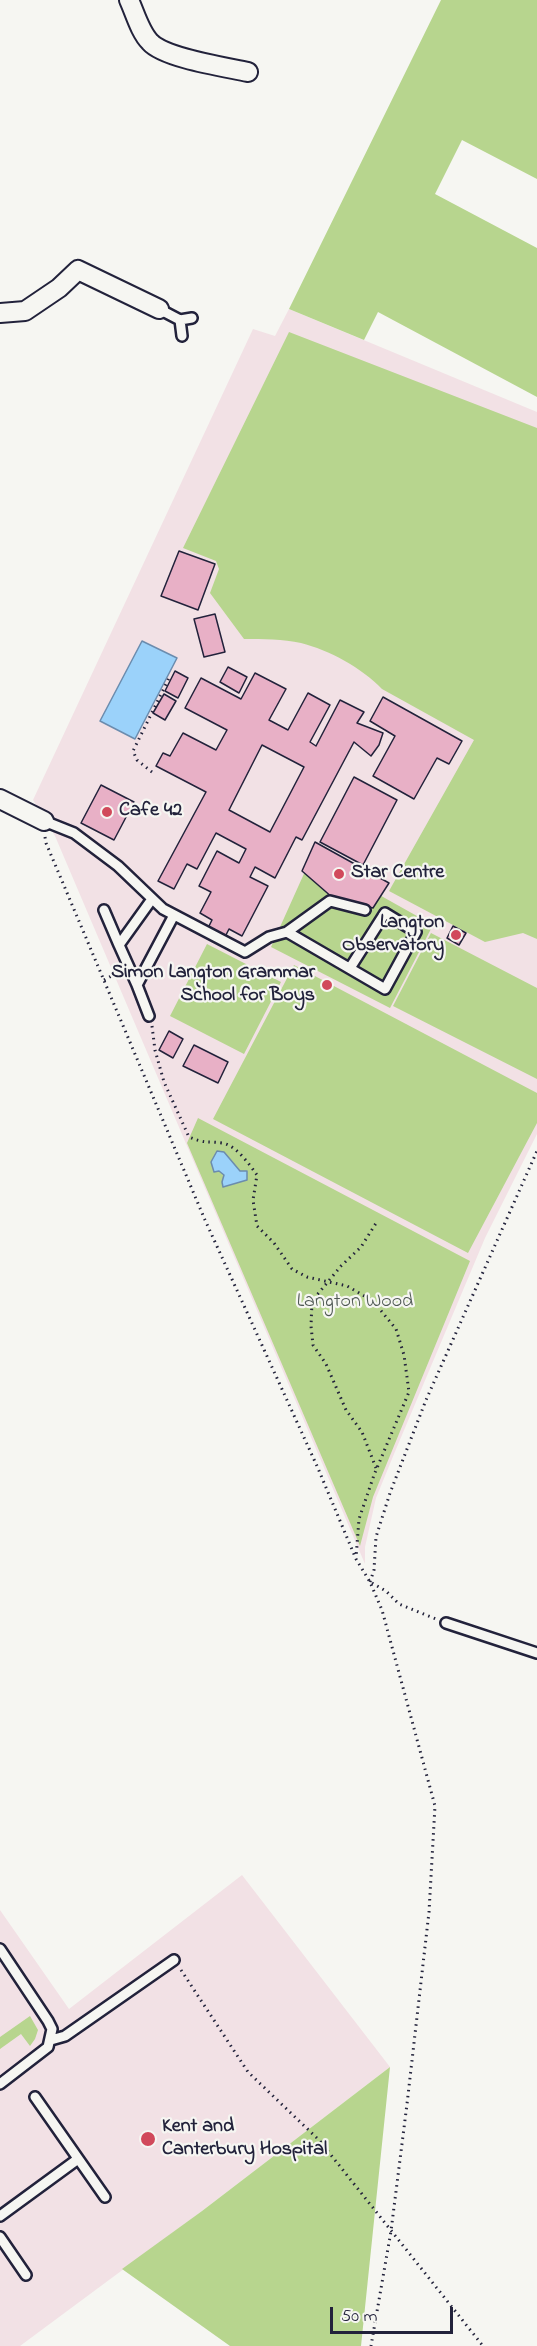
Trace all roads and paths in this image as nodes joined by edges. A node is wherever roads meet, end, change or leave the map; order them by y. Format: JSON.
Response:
{"nodes":[{"id":1,"x":129,"y":0,"type":"edge"},
{"id":2,"x":248,"y":72,"type":"dead end"},
{"id":3,"x":159,"y":309,"type":"joint"},
{"id":4,"x":0,"y":313,"type":"edge"},
{"id":5,"x":192,"y":318,"type":"dead end"},
{"id":6,"x":180,"y":320,"type":"junction"},
{"id":7,"x":182,"y":336,"type":"dead end"},
{"id":8,"x":167,"y":677,"type":"dead end"},
{"id":9,"x":152,"y":772,"type":"dead end"},
{"id":10,"x":0,"y":799,"type":"edge"},
{"id":11,"x":44,"y":821,"type":"junction"},
{"id":12,"x":152,"y":899,"type":"junction"},
{"id":13,"x":104,"y":909,"type":"dead end"},
{"id":14,"x":365,"y":910,"type":"dead end"},
{"id":15,"x":174,"y":915,"type":"junction"},
{"id":16,"x":287,"y":932,"type":"junction"},
{"id":17,"x":119,"y":945,"type":"junction"},
{"id":18,"x":128,"y":968,"type":"junction"},
{"id":19,"x":350,"y":968,"type":"junction"},
{"id":20,"x":104,"y":980,"type":"junction"},
{"id":21,"x":137,"y":985,"type":"junction"},
{"id":22,"x":149,"y":1017,"type":"joint"},
{"id":23,"x":537,"y":1151,"type":"edge"},
{"id":24,"x":378,"y":1220,"type":"dead end"},
{"id":25,"x":326,"y":1282,"type":"junction"},
{"id":26,"x":376,"y":1469,"type":"junction"},
{"id":27,"x":356,"y":1559,"type":"junction"},
{"id":28,"x":370,"y":1582,"type":"junction"},
{"id":29,"x":446,"y":1623,"type":"joint"},
{"id":30,"x":537,"y":1653,"type":"edge"},
{"id":31,"x":0,"y":1949,"type":"edge"},
{"id":32,"x":174,"y":1960,"type":"joint"},
{"id":33,"x":3,"y":1961,"type":"edge"},
{"id":34,"x":51,"y":2040,"type":"junction"},
{"id":35,"x":0,"y":2084,"type":"edge"},
{"id":36,"x":34,"y":2097,"type":"dead end"},
{"id":37,"x":78,"y":2159,"type":"junction"},
{"id":38,"x":105,"y":2197,"type":"dead end"},
{"id":39,"x":0,"y":2216,"type":"edge"},
{"id":40,"x":391,"y":2231,"type":"junction"},
{"id":41,"x":0,"y":2237,"type":"edge"},
{"id":42,"x":26,"y":2275,"type":"dead end"},
{"id":43,"x":371,"y":2346,"type":"edge"},
{"id":44,"x":483,"y":2346,"type":"edge"}],
"edges":[{"from":1,"to":2,"type":"street"},
{"from":3,"to":4,"type":"street"},
{"from":3,"to":6,"type":"lane"},
{"from":5,"to":6,"type":"lane"},
{"from":6,"to":7,"type":"lane"},
{"from":8,"to":9,"type":"path"},
{"from":10,"to":11,"type":"street"},
{"from":11,"to":12,"type":"lane"},
{"from":11,"to":20,"type":"path"},
{"from":12,"to":15,"type":"lane"},
{"from":12,"to":17,"type":"lane"},
{"from":13,"to":17,"type":"lane"},
{"from":14,"to":16,"type":"lane"},
{"from":15,"to":16,"type":"lane"},
{"from":15,"to":21,"type":"lane"},
{"from":16,"to":19,"type":"lane"},
{"from":17,"to":18,"type":"lane"},
{"from":18,"to":20,"type":"path"},
{"from":18,"to":21,"type":"lane"},
{"from":19,"to":19,"type":"lane"},
{"from":20,"to":27,"type":"path"},
{"from":21,"to":22,"type":"lane"},
{"from":22,"to":25,"type":"path"},
{"from":23,"to":28,"type":"path"},
{"from":24,"to":25,"type":"path"},
{"from":25,"to":26,"type":"path"},
{"from":25,"to":26,"type":"path"},
{"from":26,"to":27,"type":"path"},
{"from":27,"to":28,"type":"path"},
{"from":28,"to":29,"type":"path"},
{"from":28,"to":40,"type":"path"},
{"from":29,"to":30,"type":"lane"},
{"from":31,"to":33,"type":"lane"},
{"from":32,"to":34,"type":"lane"},
{"from":32,"to":40,"type":"path"},
{"from":33,"to":34,"type":"lane"},
{"from":34,"to":35,"type":"lane"},
{"from":36,"to":37,"type":"lane"},
{"from":37,"to":38,"type":"lane"},
{"from":37,"to":39,"type":"lane"},
{"from":40,"to":43,"type":"path"},
{"from":40,"to":44,"type":"path"},
{"from":41,"to":42,"type":"lane"}]}
